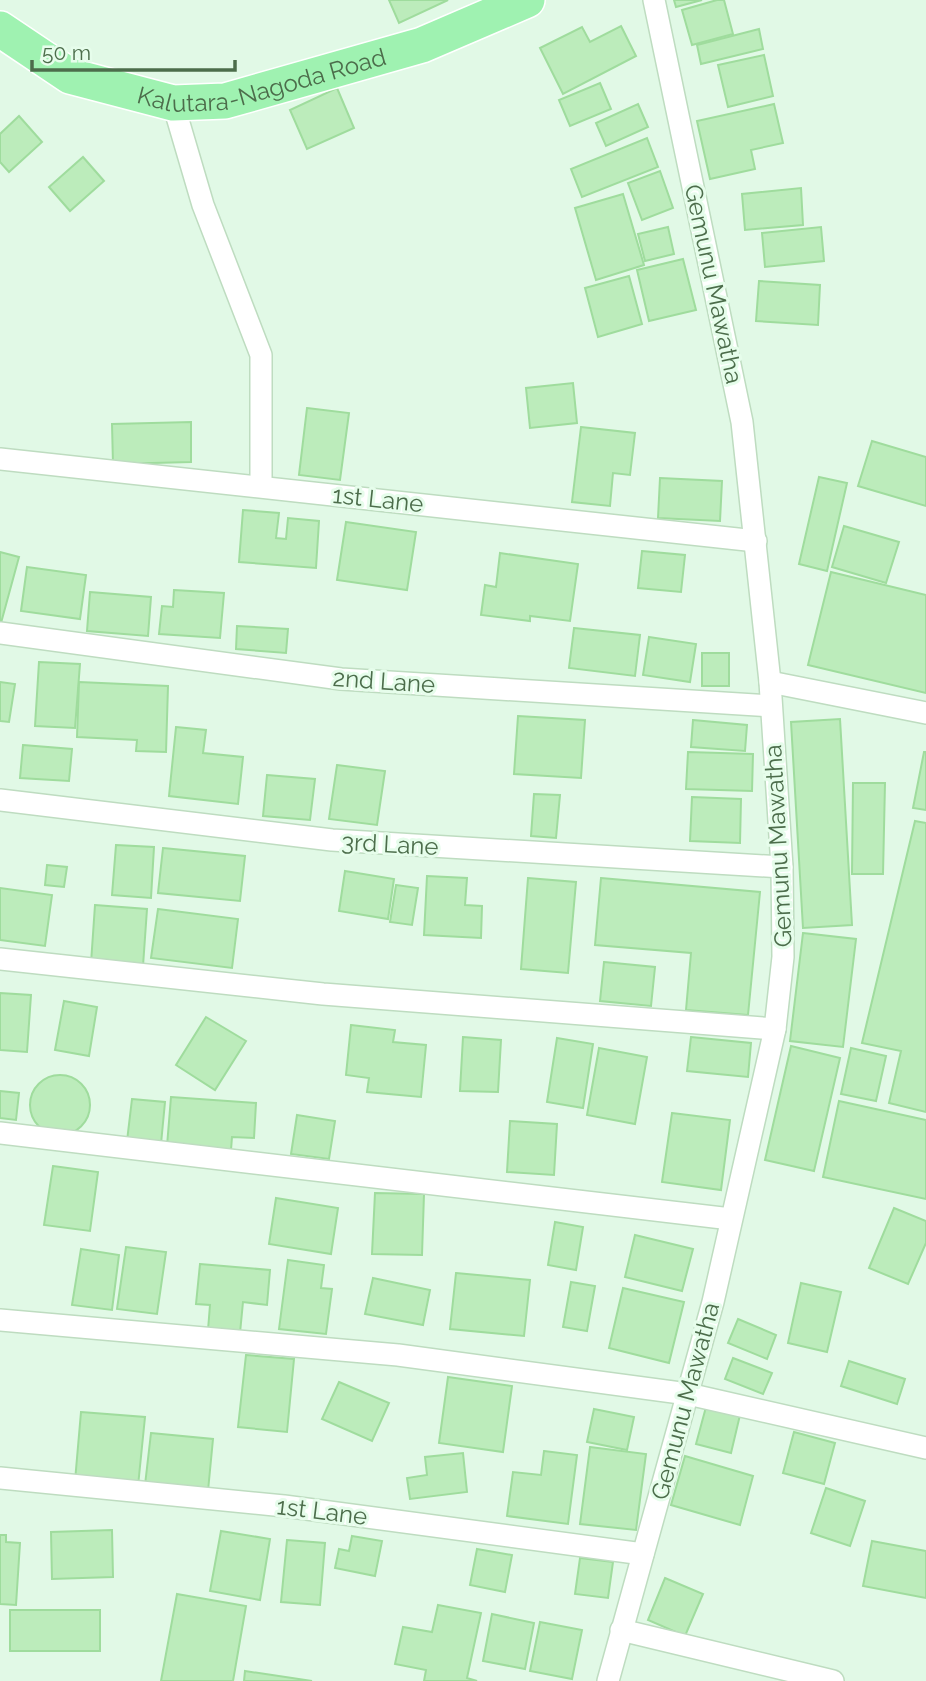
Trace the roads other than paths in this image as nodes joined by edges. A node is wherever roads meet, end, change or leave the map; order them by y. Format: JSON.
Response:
{"nodes":[{"id":1,"x":527,"y":0,"type":"edge"},
{"id":2,"x":654,"y":0,"type":"edge"},
{"id":3,"x":0,"y":29,"type":"edge"},
{"id":4,"x":173,"y":103,"type":"junction"},
{"id":5,"x":0,"y":459,"type":"edge"},
{"id":6,"x":261,"y":486,"type":"junction"},
{"id":7,"x":756,"y":541,"type":"junction"},
{"id":8,"x":0,"y":633,"type":"edge"},
{"id":9,"x":770,"y":682,"type":"junction"},
{"id":10,"x":771,"y":706,"type":"junction"},
{"id":11,"x":926,"y":713,"type":"edge"},
{"id":12,"x":0,"y":800,"type":"edge"},
{"id":13,"x":782,"y":867,"type":"junction"},
{"id":14,"x":0,"y":959,"type":"edge"},
{"id":15,"x":775,"y":1029,"type":"junction"},
{"id":16,"x":0,"y":1133,"type":"edge"},
{"id":17,"x":731,"y":1219,"type":"junction"},
{"id":18,"x":0,"y":1320,"type":"edge"},
{"id":19,"x":688,"y":1394,"type":"junction"},
{"id":20,"x":926,"y":1448,"type":"edge"},
{"id":21,"x":0,"y":1478,"type":"edge"},
{"id":22,"x":643,"y":1554,"type":"junction"},
{"id":23,"x":621,"y":1630,"type":"junction"},
{"id":24,"x":608,"y":1681,"type":"edge"},
{"id":25,"x":833,"y":1681,"type":"edge"}],
"edges":[{"from":1,"to":4,"type":"main road","name":"Kalutara-Nagoda Road"},
{"from":2,"to":7,"type":"street","name":"Gemunu Mawatha"},
{"from":3,"to":4,"type":"main road","name":"Kalutara-Nagoda Road"},
{"from":4,"to":6,"type":"street"},
{"from":5,"to":6,"type":"street","name":"1st Lane"},
{"from":6,"to":7,"type":"street","name":"1st Lane"},
{"from":7,"to":9,"type":"street","name":"Gemunu Mawatha"},
{"from":8,"to":10,"type":"street","name":"2nd Lane"},
{"from":9,"to":10,"type":"street","name":"Gemunu Mawatha"},
{"from":9,"to":11,"type":"street"},
{"from":10,"to":13,"type":"street","name":"Gemunu Mawatha"},
{"from":12,"to":13,"type":"street","name":"3rd Lane"},
{"from":13,"to":15,"type":"street","name":"Gemunu Mawatha"},
{"from":14,"to":15,"type":"street"},
{"from":15,"to":17,"type":"street","name":"Gemunu Mawatha"},
{"from":16,"to":17,"type":"street"},
{"from":17,"to":19,"type":"street","name":"Gemunu Mawatha"},
{"from":18,"to":19,"type":"street"},
{"from":19,"to":20,"type":"street"},
{"from":19,"to":22,"type":"street","name":"Gemunu Mawatha"},
{"from":21,"to":22,"type":"street","name":"1st Lane"},
{"from":22,"to":23,"type":"street","name":"Gemunu Mawatha"},
{"from":23,"to":24,"type":"street","name":"Gemunu Mawatha"},
{"from":23,"to":25,"type":"street"}]}
